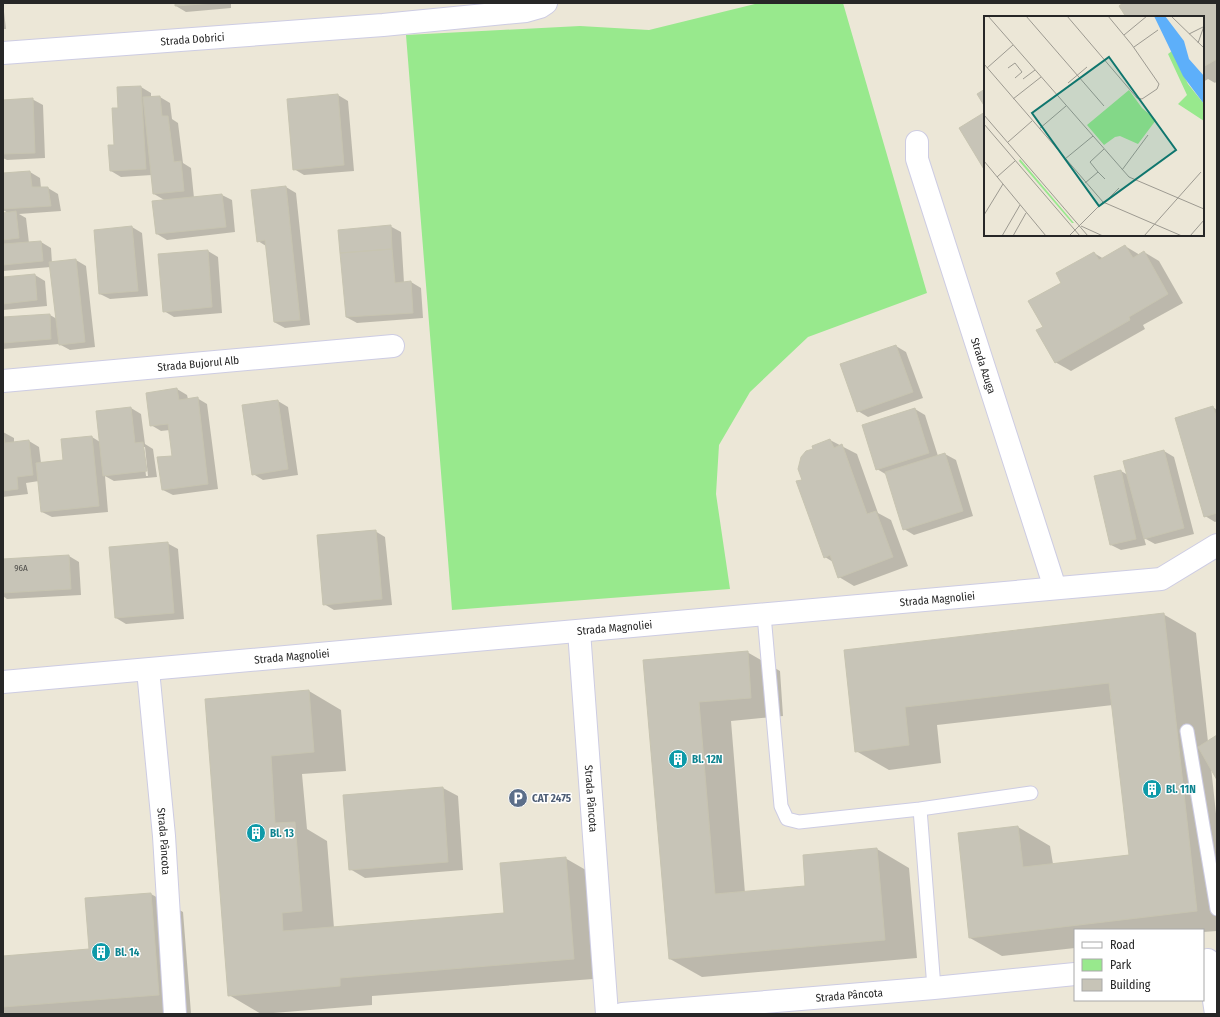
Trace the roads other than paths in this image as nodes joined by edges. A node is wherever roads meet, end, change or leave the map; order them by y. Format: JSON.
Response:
{"nodes":[{"id":1,"x":546,"y":3,"type":"edge"},
{"id":2,"x":3,"y":53,"type":"edge"},
{"id":3,"x":917,"y":142,"type":"dead end"},
{"id":4,"x":393,"y":346,"type":"dead end"},
{"id":5,"x":3,"y":381,"type":"edge"},
{"id":6,"x":1217,"y":545,"type":"edge"},
{"id":7,"x":1055,"y":588,"type":"junction"},
{"id":8,"x":764,"y":615,"type":"junction"},
{"id":9,"x":579,"y":631,"type":"junction"},
{"id":10,"x":148,"y":670,"type":"junction"},
{"id":11,"x":3,"y":682,"type":"edge"},
{"id":12,"x":1187,"y":731,"type":"dead end"},
{"id":13,"x":1031,"y":793,"type":"dead end"},
{"id":14,"x":920,"y":809,"type":"junction"},
{"id":15,"x":1217,"y":909,"type":"edge"},
{"id":16,"x":1209,"y":956,"type":"edge"},
{"id":17,"x":1074,"y":974,"type":"edge"},
{"id":18,"x":934,"y":988,"type":"junction"},
{"id":19,"x":175,"y":1014,"type":"edge"},
{"id":20,"x":607,"y":1014,"type":"edge"},
{"id":21,"x":622,"y":1014,"type":"edge"},
{"id":22,"x":1216,"y":1014,"type":"edge"}],
"edges":[{"from":1,"to":2,"type":"street","name":"Strada Dobrici"},
{"from":3,"to":7,"type":"street","name":"Strada Azuga"},
{"from":4,"to":5,"type":"street","name":"Strada Bujorul Alb"},
{"from":6,"to":7,"type":"street","name":"Strada Magnoliei"},
{"from":7,"to":8,"type":"street","name":"Strada Magnoliei"},
{"from":8,"to":9,"type":"street","name":"Strada Magnoliei"},
{"from":8,"to":14,"type":"lane"},
{"from":9,"to":10,"type":"street","name":"Strada Magnoliei"},
{"from":9,"to":20,"type":"street","name":"Strada Pâncota"},
{"from":10,"to":11,"type":"street","name":"Strada Magnoliei"},
{"from":10,"to":19,"type":"street","name":"Strada Pâncota"},
{"from":12,"to":15,"type":"lane"},
{"from":13,"to":14,"type":"lane"},
{"from":14,"to":18,"type":"lane"},
{"from":16,"to":22,"type":"street"},
{"from":17,"to":18,"type":"street","name":"Strada Pâncota"},
{"from":18,"to":21,"type":"street","name":"Strada Pâncota"}]}
